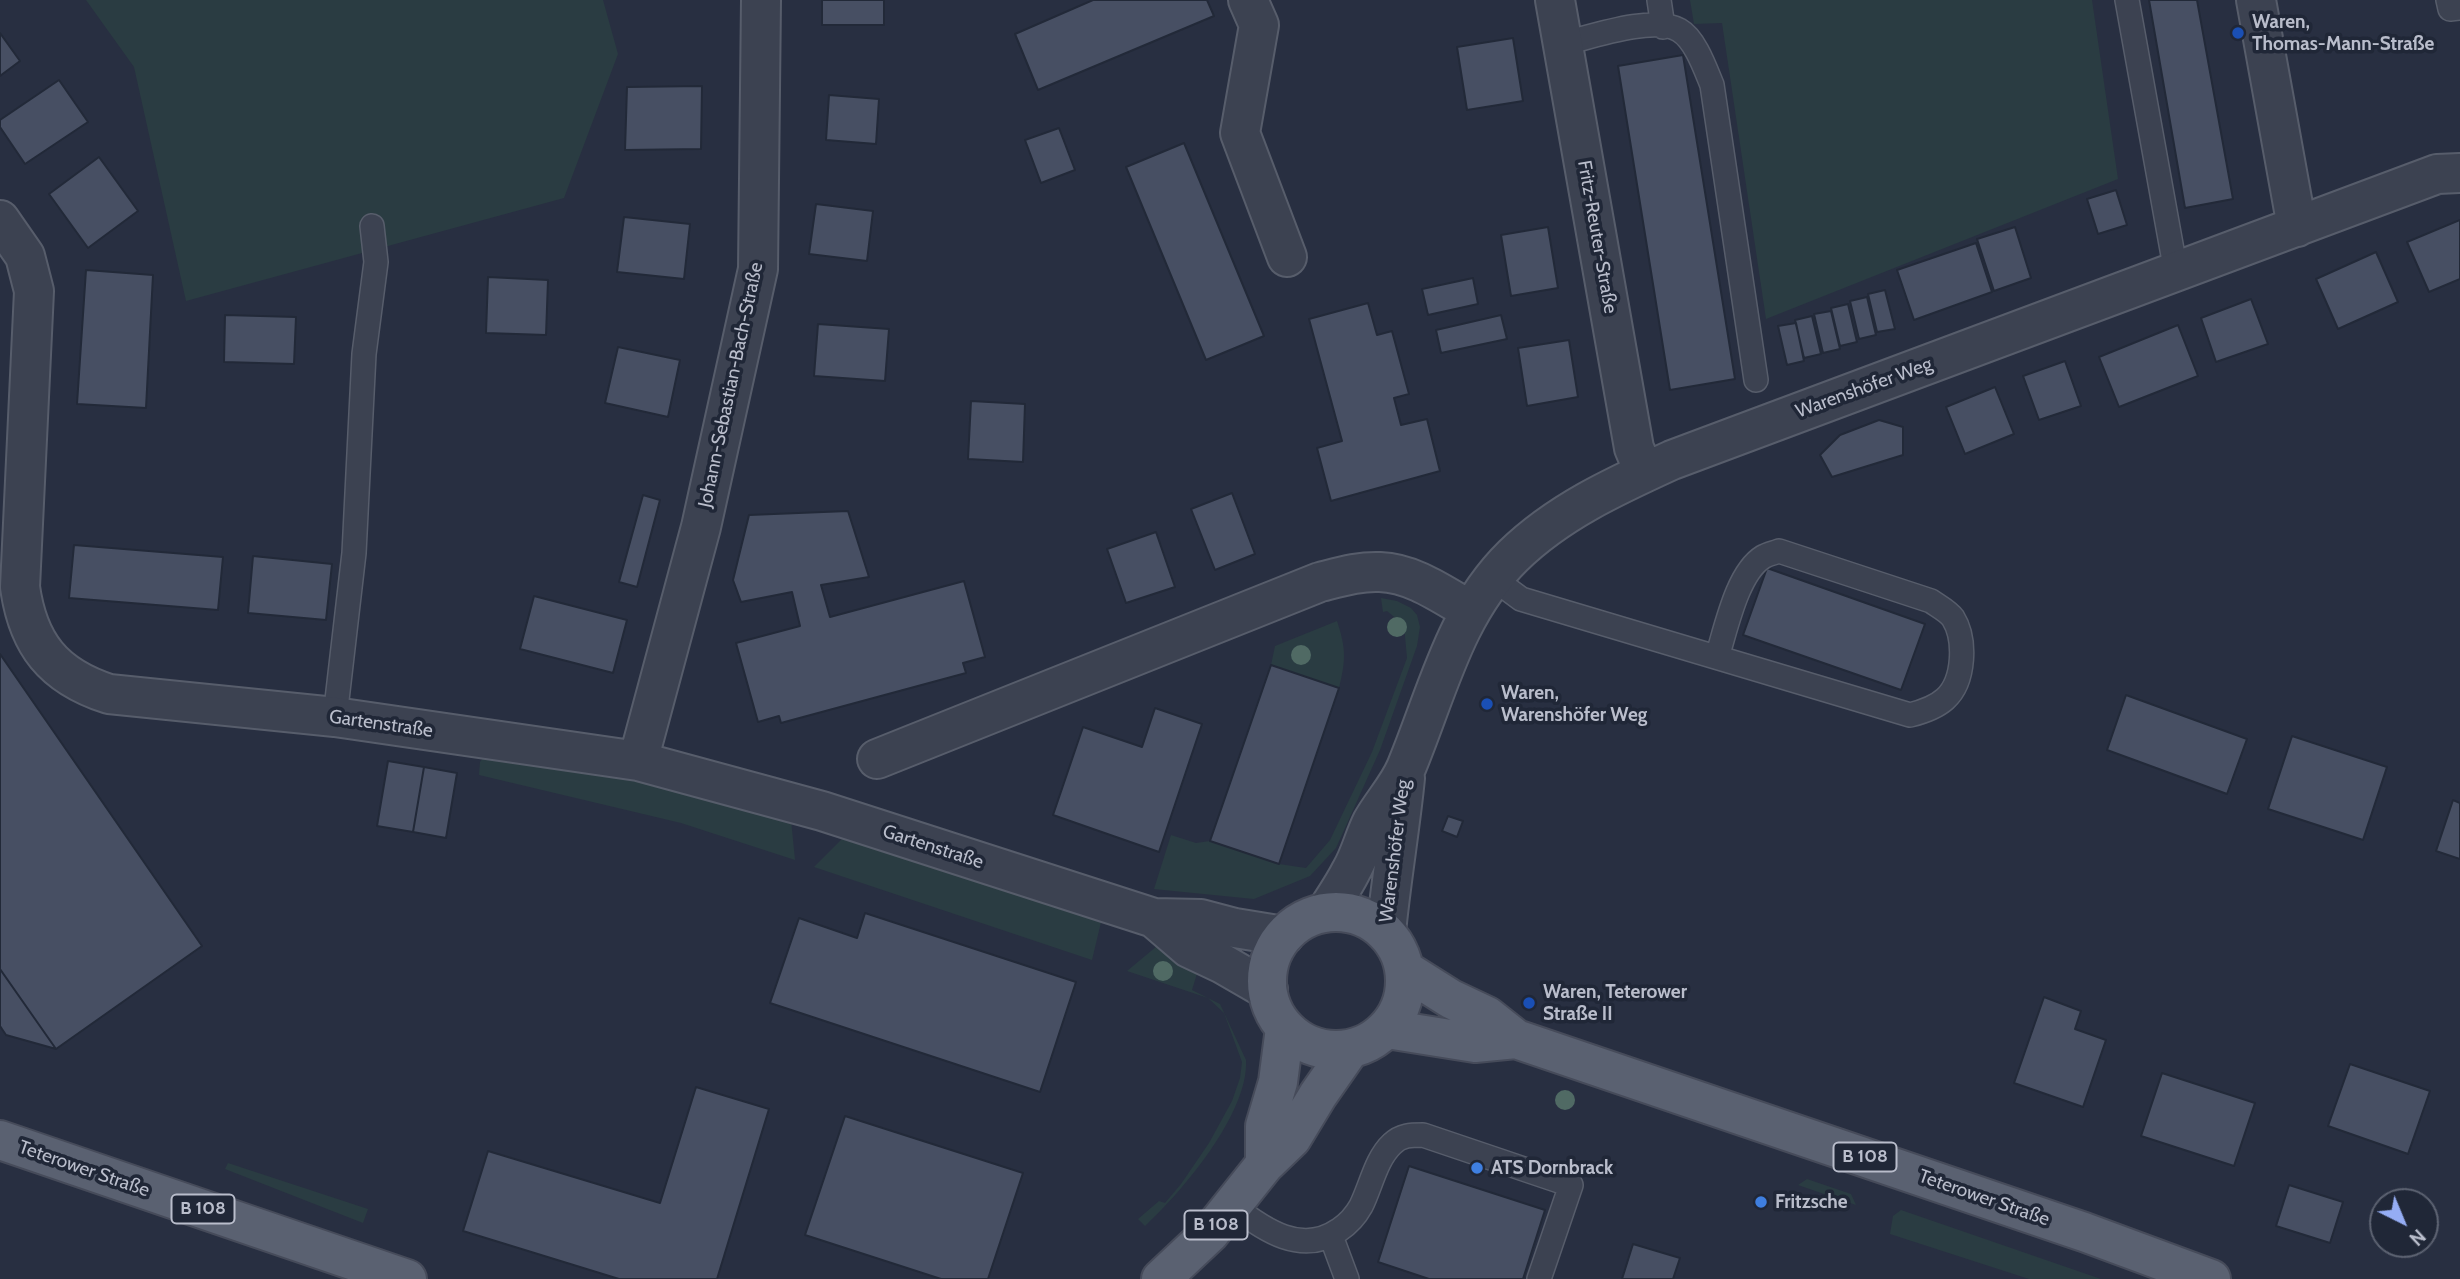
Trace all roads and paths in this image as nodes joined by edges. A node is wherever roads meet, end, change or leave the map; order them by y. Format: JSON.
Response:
{"nodes":[{"id":1,"x":761,"y":0,"type":"edge"},
{"id":2,"x":1248,"y":0,"type":"edge"},
{"id":3,"x":1555,"y":0,"type":"edge"},
{"id":4,"x":1659,"y":0,"type":"edge"},
{"id":5,"x":2127,"y":0,"type":"edge"},
{"id":6,"x":2256,"y":0,"type":"edge"},
{"id":7,"x":2448,"y":0,"type":"edge"},
{"id":8,"x":2460,"y":8,"type":"edge"},
{"id":9,"x":1663,"y":27,"type":"junction"},
{"id":10,"x":1562,"y":44,"type":"junction"},
{"id":11,"x":2460,"y":173,"type":"edge"},
{"id":12,"x":0,"y":220,"type":"edge"},
{"id":13,"x":372,"y":226,"type":"dead end"},
{"id":14,"x":2297,"y":227,"type":"junction"},
{"id":15,"x":1287,"y":257,"type":"dead end"},
{"id":16,"x":2176,"y":272,"type":"junction"},
{"id":17,"x":1756,"y":380,"type":"dead end"},
{"id":18,"x":1644,"y":472,"type":"junction"},
{"id":19,"x":1494,"y":579,"type":"junction"},
{"id":20,"x":1471,"y":611,"type":"junction"},
{"id":21,"x":1717,"y":657,"type":"junction"},
{"id":22,"x":335,"y":717,"type":"junction"},
{"id":23,"x":877,"y":759,"type":"dead end"},
{"id":24,"x":638,"y":761,"type":"junction"},
{"id":25,"x":1405,"y":770,"type":"junction"},
{"id":26,"x":1326,"y":912,"type":"junction"},
{"id":27,"x":1154,"y":918,"type":"junction"},
{"id":28,"x":1385,"y":932,"type":"junction"},
{"id":29,"x":1284,"y":936,"type":"junction"},
{"id":30,"x":1405,"y":970,"type":"junction"},
{"id":31,"x":1268,"y":990,"type":"junction"},
{"id":32,"x":1285,"y":1028,"type":"junction"},
{"id":33,"x":1387,"y":1029,"type":"junction"},
{"id":34,"x":1516,"y":1039,"type":"junction"},
{"id":35,"x":1350,"y":1049,"type":"junction"},
{"id":36,"x":0,"y":1140,"type":"edge"},
{"id":37,"x":1265,"y":1164,"type":"junction"},
{"id":38,"x":1233,"y":1206,"type":"junction"},
{"id":39,"x":1331,"y":1236,"type":"junction"},
{"id":40,"x":407,"y":1279,"type":"edge"},
{"id":41,"x":1161,"y":1279,"type":"edge"},
{"id":42,"x":1347,"y":1279,"type":"edge"},
{"id":43,"x":1539,"y":1279,"type":"edge"},
{"id":44,"x":2211,"y":1279,"type":"edge"}],
"edges":[{"from":1,"to":24,"type":"street","name":"Johann-Sebastian-Bach-Straße"},
{"from":2,"to":15,"type":"street"},
{"from":3,"to":10,"type":"street","name":"Fritz-Reuter-Straße"},
{"from":4,"to":9,"type":"lane"},
{"from":5,"to":16,"type":"lane"},
{"from":6,"to":14,"type":"street"},
{"from":7,"to":8,"type":"lane"},
{"from":9,"to":10,"type":"lane"},
{"from":9,"to":17,"type":"lane"},
{"from":10,"to":18,"type":"street","name":"Fritz-Reuter-Straße"},
{"from":11,"to":14,"type":"street","name":"Warenshöfer Weg"},
{"from":12,"to":22,"type":"street","name":"Gartenstraße"},
{"from":13,"to":22,"type":"lane"},
{"from":14,"to":16,"type":"street","name":"Warenshöfer Weg"},
{"from":16,"to":18,"type":"street","name":"Warenshöfer Weg"},
{"from":18,"to":19,"type":"street","name":"Warenshöfer Weg"},
{"from":19,"to":20,"type":"street","name":"Warenshöfer Weg"},
{"from":19,"to":21,"type":"lane"},
{"from":20,"to":23,"type":"street"},
{"from":20,"to":25,"type":"street","name":"Warenshöfer Weg"},
{"from":21,"to":21,"type":"lane"},
{"from":22,"to":24,"type":"street","name":"Gartenstraße"},
{"from":24,"to":27,"type":"street","name":"Gartenstraße"},
{"from":25,"to":26,"type":"street","name":"Warenshöfer Weg"},
{"from":25,"to":28,"type":"street","name":"Warenshöfer Weg"},
{"from":26,"to":28,"type":"main road"},
{"from":26,"to":29,"type":"main road"},
{"from":27,"to":29,"type":"street","name":"Gartenstraße"},
{"from":27,"to":31,"type":"street","name":"Gartenstraße"},
{"from":28,"to":30,"type":"main road"},
{"from":29,"to":31,"type":"main road"},
{"from":30,"to":33,"type":"main road"},
{"from":30,"to":34,"type":"main road","name":"Teterower Straße","number":"B 108"},
{"from":31,"to":32,"type":"main road"},
{"from":32,"to":35,"type":"main road"},
{"from":32,"to":37,"type":"main road"},
{"from":33,"to":34,"type":"main road","name":"Teterower Straße","number":"B 108"},
{"from":33,"to":35,"type":"main road","number":"B 108"},
{"from":34,"to":44,"type":"main road","name":"Teterower Straße","number":"B 108"},
{"from":35,"to":37,"type":"main road","number":"B 108"},
{"from":36,"to":40,"type":"main road","name":"Teterower Straße","number":"B 108"},
{"from":37,"to":38,"type":"main road","number":"B 108"},
{"from":38,"to":39,"type":"lane"},
{"from":38,"to":41,"type":"main road","number":"B 108"},
{"from":39,"to":42,"type":"lane"},
{"from":39,"to":43,"type":"lane"}]}
